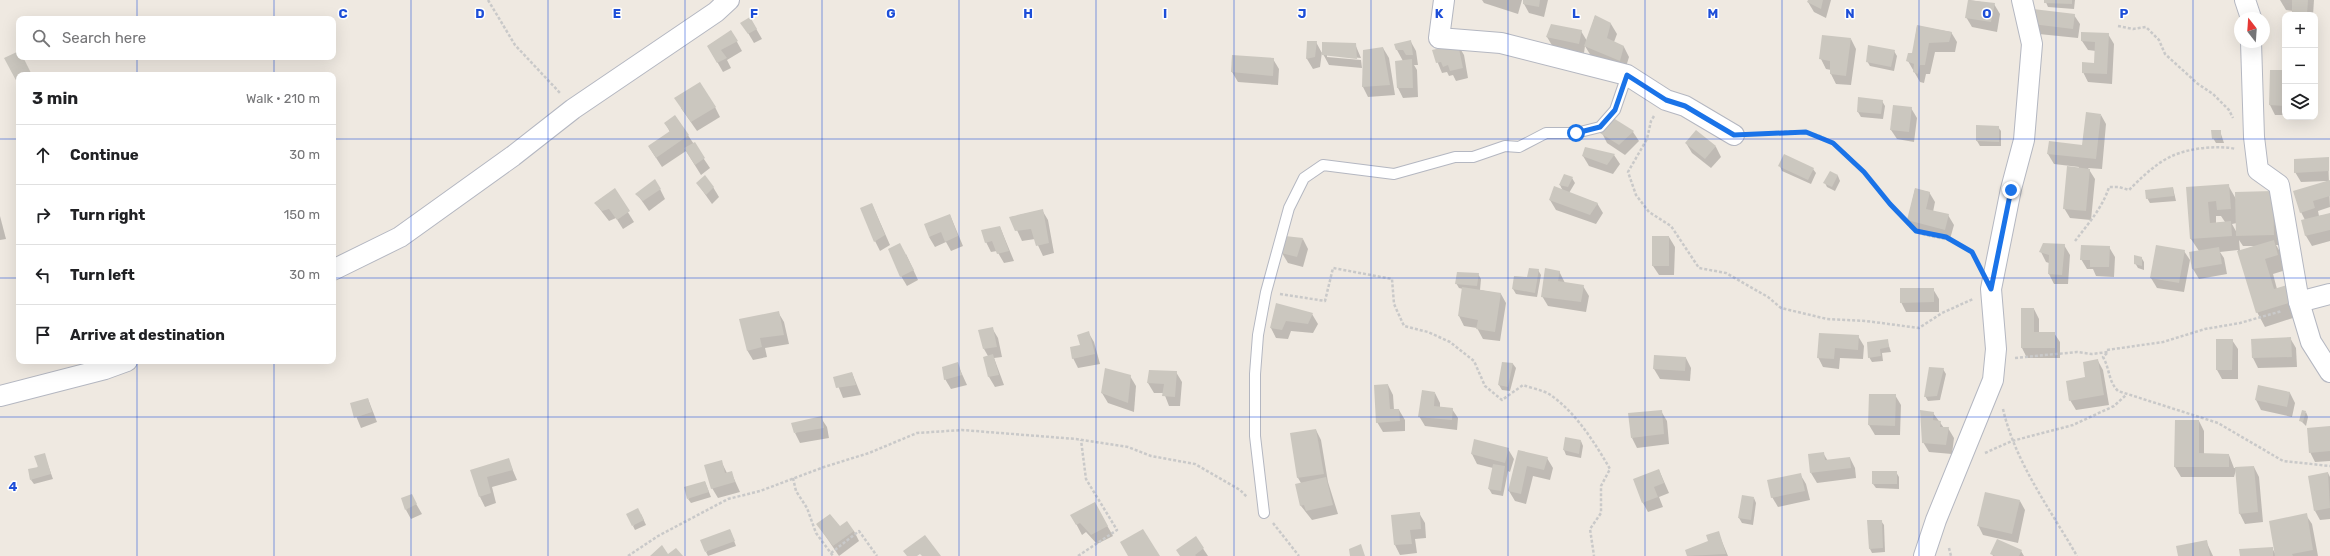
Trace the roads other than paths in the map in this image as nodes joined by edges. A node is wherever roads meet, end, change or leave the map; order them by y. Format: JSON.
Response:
{"nodes":[{"id":1,"x":729,"y":0,"type":"edge"},
{"id":2,"x":1444,"y":0,"type":"edge"},
{"id":3,"x":2022,"y":0,"type":"edge"},
{"id":4,"x":2245,"y":0,"type":"edge"},
{"id":5,"x":2249,"y":12,"type":"edge"},
{"id":6,"x":2251,"y":48,"type":"edge"},
{"id":7,"x":1627,"y":75,"type":"junction"},
{"id":8,"x":1734,"y":135,"type":"road end"},
{"id":9,"x":336,"y":269,"type":"edge"},
{"id":10,"x":2330,"y":294,"type":"edge"},
{"id":11,"x":2299,"y":304,"type":"junction"},
{"id":12,"x":119,"y":364,"type":"edge"},
{"id":13,"x":2330,"y":372,"type":"edge"},
{"id":14,"x":0,"y":396,"type":"edge"},
{"id":15,"x":1264,"y":513,"type":"road end"},
{"id":16,"x":1924,"y":556,"type":"edge"}],
"edges":[{"from":1,"to":9,"type":"street"},
{"from":2,"to":7,"type":"street"},
{"from":3,"to":16,"type":"street"},
{"from":4,"to":5,"type":"street"},
{"from":6,"to":11,"type":"street"},
{"from":7,"to":8,"type":"street"},
{"from":7,"to":15,"type":"lane"},
{"from":10,"to":11,"type":"street"},
{"from":11,"to":13,"type":"street"},
{"from":12,"to":14,"type":"street"}]}
